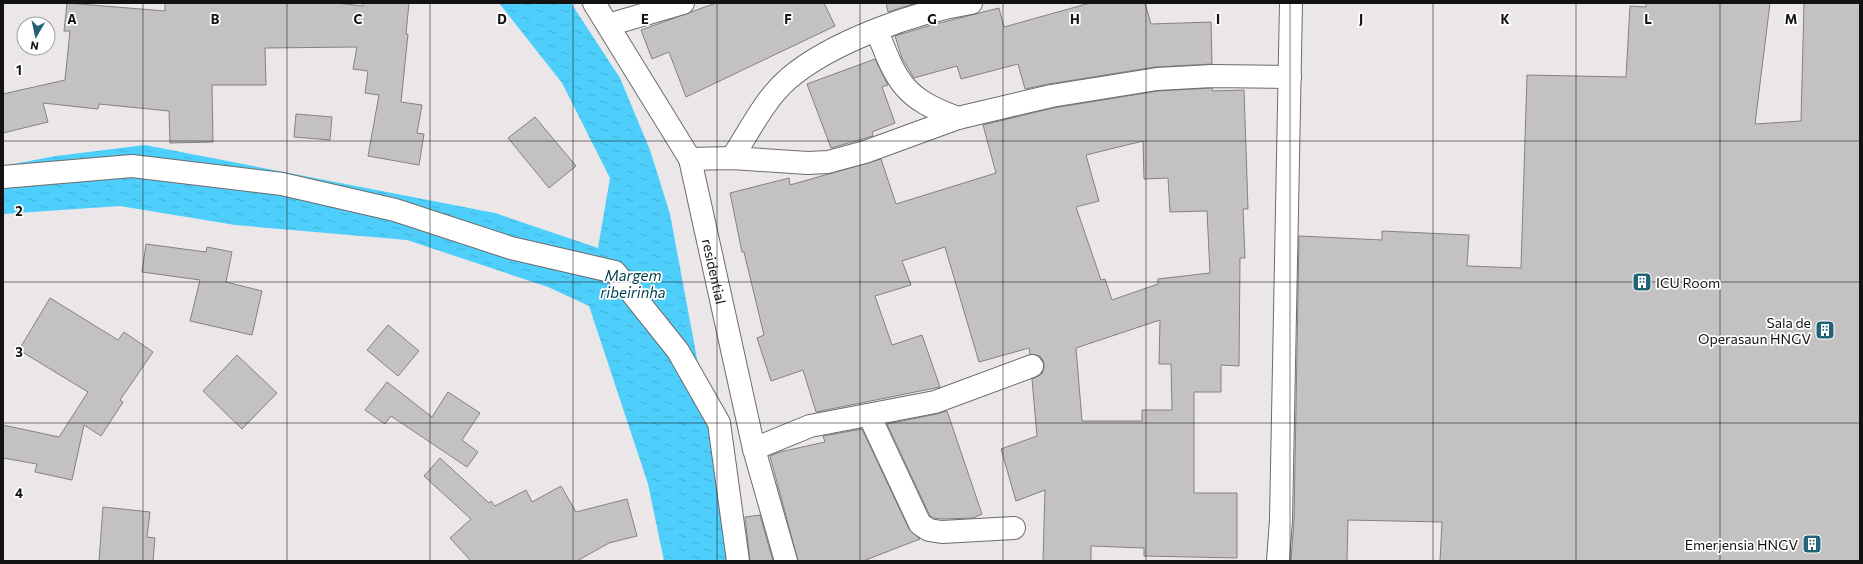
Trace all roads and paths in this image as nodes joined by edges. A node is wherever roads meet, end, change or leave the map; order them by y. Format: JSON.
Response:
{"nodes":[{"id":1,"x":594,"y":3,"type":"edge"},
{"id":2,"x":683,"y":3,"type":"edge"},
{"id":3,"x":971,"y":3,"type":"edge"},
{"id":4,"x":1291,"y":3,"type":"edge"},
{"id":5,"x":608,"y":25,"type":"junction"},
{"id":6,"x":877,"y":31,"type":"junction"},
{"id":7,"x":1290,"y":77,"type":"junction"},
{"id":8,"x":958,"y":118,"type":"junction"},
{"id":9,"x":732,"y":158,"type":"junction"},
{"id":10,"x":690,"y":159,"type":"junction"},
{"id":11,"x":3,"y":177,"type":"edge"},
{"id":12,"x":1032,"y":366,"type":"dead end"},
{"id":13,"x":869,"y":415,"type":"junction"},
{"id":14,"x":754,"y":449,"type":"junction"},
{"id":15,"x":1014,"y":528,"type":"dead end"},
{"id":16,"x":738,"y":561,"type":"edge"},
{"id":17,"x":786,"y":561,"type":"edge"},
{"id":18,"x":1278,"y":561,"type":"edge"}],
"edges":[{"from":1,"to":5,"type":"street","name":"residential"},
{"from":2,"to":5,"type":"street"},
{"from":3,"to":6,"type":"street"},
{"from":4,"to":7,"type":"street"},
{"from":5,"to":10,"type":"street","name":"residential"},
{"from":6,"to":8,"type":"street"},
{"from":6,"to":9,"type":"street"},
{"from":7,"to":8,"type":"street"},
{"from":7,"to":18,"type":"street"},
{"from":8,"to":9,"type":"street"},
{"from":9,"to":10,"type":"street"},
{"from":10,"to":14,"type":"street","name":"residential"},
{"from":11,"to":16,"type":"street"},
{"from":12,"to":13,"type":"street"},
{"from":13,"to":14,"type":"street"},
{"from":13,"to":15,"type":"street"},
{"from":14,"to":17,"type":"street","name":"residential"}]}
